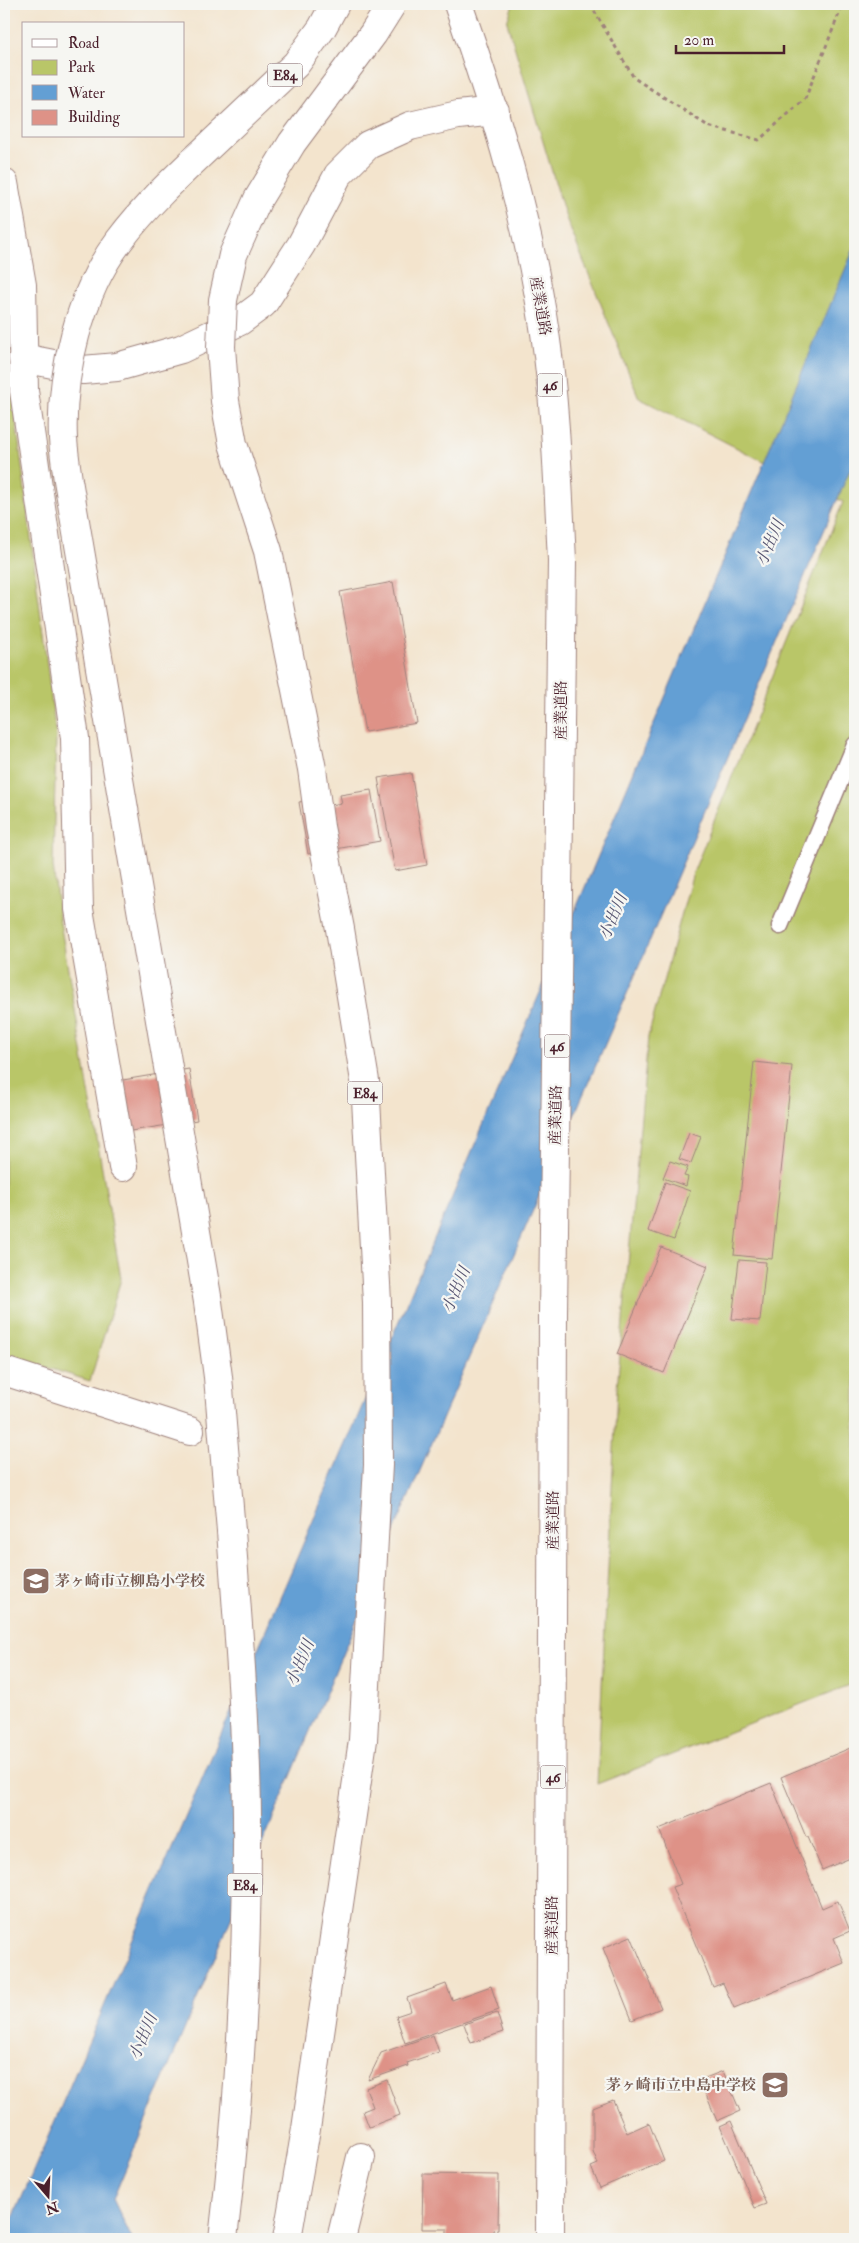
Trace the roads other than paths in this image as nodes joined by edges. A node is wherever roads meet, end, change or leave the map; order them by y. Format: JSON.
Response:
{"nodes":[{"id":1,"x":335,"y":4,"type":"edge"},
{"id":2,"x":392,"y":4,"type":"edge"},
{"id":3,"x":458,"y":4,"type":"edge"},
{"id":4,"x":495,"y":111,"type":"junction"},
{"id":5,"x":4,"y":183,"type":"edge"},
{"id":6,"x":24,"y":358,"type":"junction"},
{"id":7,"x":855,"y":745,"type":"edge"},
{"id":8,"x":780,"y":926,"type":"dead end"},
{"id":9,"x":123,"y":1168,"type":"dead end"},
{"id":10,"x":4,"y":1371,"type":"edge"},
{"id":11,"x":190,"y":1431,"type":"dead end"},
{"id":12,"x":361,"y":2157,"type":"dead end"},
{"id":13,"x":223,"y":2239,"type":"edge"},
{"id":14,"x":287,"y":2239,"type":"edge"},
{"id":15,"x":341,"y":2239,"type":"edge"},
{"id":16,"x":550,"y":2239,"type":"edge"}],
"edges":[{"from":1,"to":13,"type":"main road","number":"E84","bridge":true},
{"from":2,"to":14,"type":"main road","number":"E84","bridge":true},
{"from":3,"to":4,"type":"main road","name":"産業道路","number":"46"},
{"from":4,"to":6,"type":"main road"},
{"from":4,"to":16,"type":"main road","name":"産業道路","number":"46"},
{"from":5,"to":6,"type":"main road"},
{"from":6,"to":9,"type":"main road"},
{"from":7,"to":8,"type":"lane"},
{"from":10,"to":11,"type":"main road"},
{"from":12,"to":15,"type":"main road"}]}
